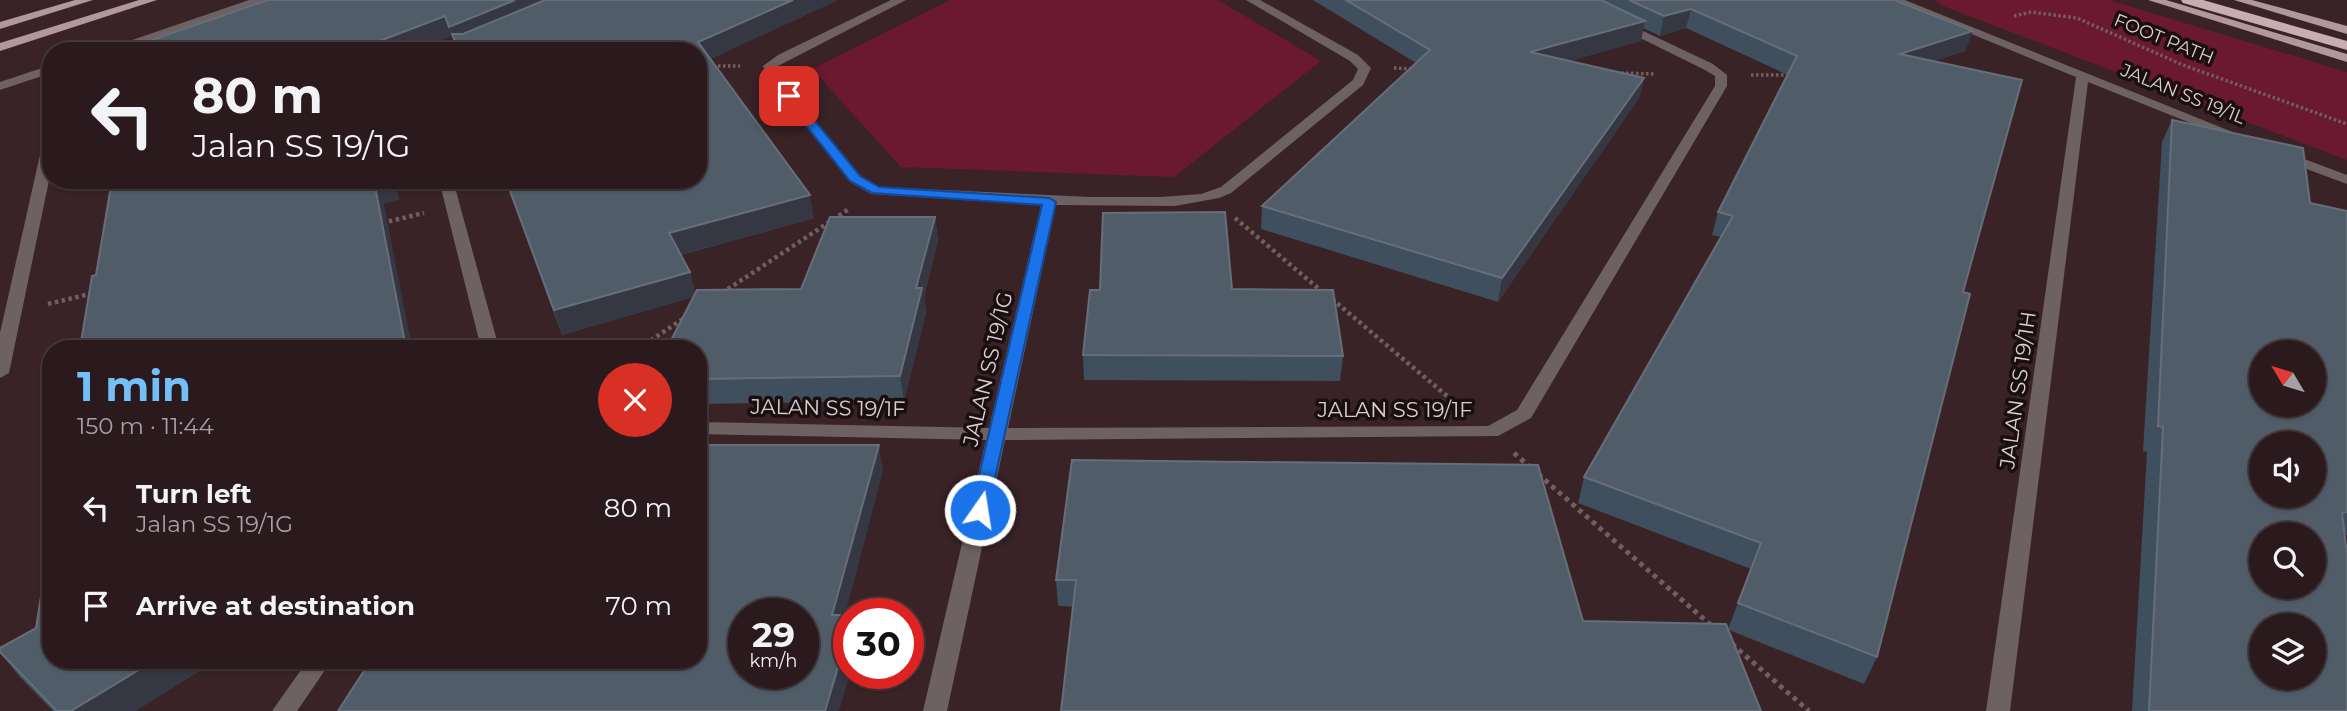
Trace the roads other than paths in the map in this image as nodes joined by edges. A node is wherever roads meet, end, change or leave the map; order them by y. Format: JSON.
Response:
{"nodes":[{"id":1,"x":87,"y":0,"type":"edge"},
{"id":2,"x":151,"y":0,"type":"edge"},
{"id":3,"x":260,"y":0,"type":"edge"},
{"id":4,"x":900,"y":0,"type":"edge"},
{"id":5,"x":1252,"y":0,"type":"edge"},
{"id":6,"x":1895,"y":0,"type":"edge"},
{"id":7,"x":2154,"y":0,"type":"edge"},
{"id":8,"x":2188,"y":0,"type":"edge"},
{"id":9,"x":2241,"y":0,"type":"edge"},
{"id":10,"x":1604,"y":17,"type":"edge"},
{"id":11,"x":0,"y":26,"type":"edge"},
{"id":12,"x":2347,"y":30,"type":"edge"},
{"id":13,"x":133,"y":42,"type":"edge"},
{"id":14,"x":2347,"y":46,"type":"edge"},
{"id":15,"x":0,"y":47,"type":"edge"},
{"id":16,"x":2347,"y":58,"type":"edge"},
{"id":17,"x":42,"y":72,"type":"edge"},
{"id":18,"x":2083,"y":75,"type":"junction"},
{"id":19,"x":0,"y":86,"type":"edge"},
{"id":20,"x":42,"y":179,"type":"edge"},
{"id":21,"x":2347,"y":180,"type":"edge"},
{"id":22,"x":448,"y":189,"type":"edge"},
{"id":23,"x":1049,"y":202,"type":"junction"},
{"id":24,"x":488,"y":340,"type":"edge"},
{"id":25,"x":0,"y":373,"type":"edge"},
{"id":26,"x":707,"y":428,"type":"edge"},
{"id":27,"x":997,"y":434,"type":"junction"},
{"id":28,"x":314,"y":669,"type":"edge"},
{"id":29,"x":284,"y":711,"type":"edge"},
{"id":30,"x":935,"y":711,"type":"edge"},
{"id":31,"x":1998,"y":711,"type":"edge"}],
"edges":[{"from":1,"to":11,"type":"main road"},
{"from":2,"to":15,"type":"main road"},
{"from":3,"to":13,"type":"street"},
{"from":4,"to":23,"type":"street"},
{"from":5,"to":23,"type":"street"},
{"from":6,"to":18,"type":"street","name":"JALAN SS 19/1L"},
{"from":7,"to":16,"type":"main road"},
{"from":8,"to":14,"type":"highway"},
{"from":9,"to":12,"type":"main road"},
{"from":10,"to":27,"type":"street","name":"JALAN SS 19/1F"},
{"from":17,"to":19,"type":"street"},
{"from":18,"to":21,"type":"street","name":"JALAN SS 19/1L"},
{"from":18,"to":31,"type":"street","name":"JALAN SS 19/1H"},
{"from":20,"to":25,"type":"street"},
{"from":22,"to":24,"type":"street"},
{"from":23,"to":27,"type":"street","name":"JALAN SS 19/1G"},
{"from":26,"to":27,"type":"street","name":"JALAN SS 19/1F"},
{"from":27,"to":30,"type":"street","name":"JALAN SS 19/1G"},
{"from":28,"to":29,"type":"street"}]}
